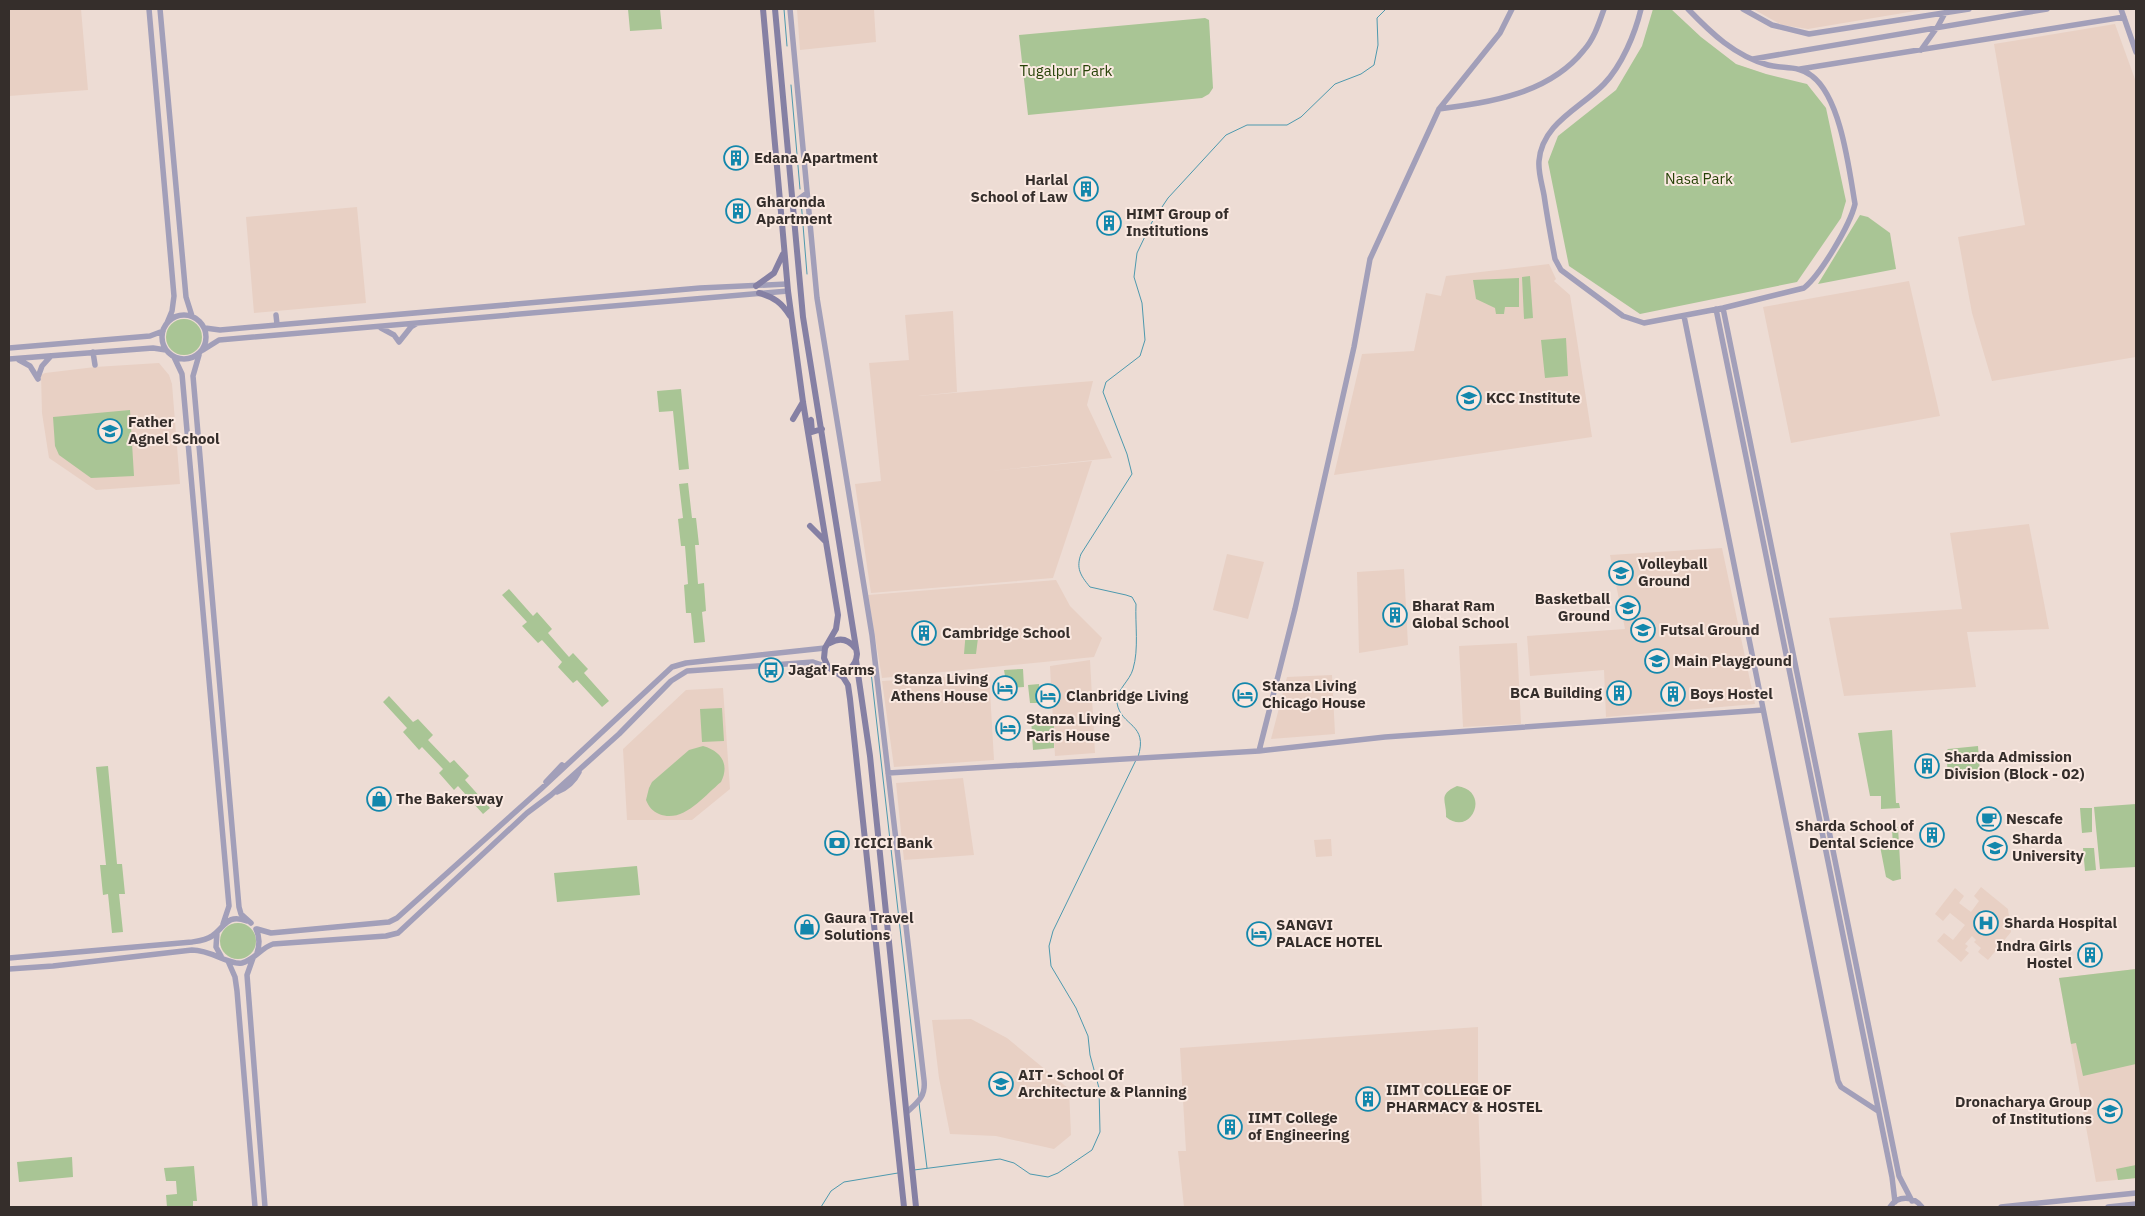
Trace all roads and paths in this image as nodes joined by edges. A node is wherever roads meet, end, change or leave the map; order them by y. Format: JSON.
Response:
{"nodes":[{"id":1,"x":149,"y":9,"type":"edge"},
{"id":2,"x":160,"y":9,"type":"edge"},
{"id":3,"x":763,"y":9,"type":"edge"},
{"id":4,"x":775,"y":9,"type":"edge"},
{"id":5,"x":790,"y":9,"type":"edge"},
{"id":6,"x":1512,"y":9,"type":"edge"},
{"id":7,"x":1604,"y":9,"type":"edge"},
{"id":8,"x":1641,"y":9,"type":"edge"},
{"id":9,"x":1688,"y":9,"type":"edge"},
{"id":10,"x":1743,"y":9,"type":"edge"},
{"id":11,"x":1969,"y":9,"type":"edge"},
{"id":12,"x":2046,"y":9,"type":"edge"},
{"id":13,"x":2121,"y":9,"type":"edge"},
{"id":14,"x":1945,"y":13,"type":"junction"},
{"id":15,"x":2124,"y":17,"type":"junction"},
{"id":16,"x":1938,"y":26,"type":"junction"},
{"id":17,"x":1921,"y":50,"type":"junction"},
{"id":18,"x":2136,"y":52,"type":"edge"},
{"id":19,"x":1751,"y":59,"type":"junction"},
{"id":20,"x":1799,"y":69,"type":"junction"},
{"id":21,"x":1439,"y":109,"type":"junction"},
{"id":22,"x":775,"y":149,"type":"junction"},
{"id":23,"x":789,"y":157,"type":"junction"},
{"id":24,"x":807,"y":193,"type":"junction"},
{"id":25,"x":792,"y":204,"type":"junction"},
{"id":26,"x":784,"y":249,"type":"junction"},
{"id":27,"x":787,"y":284,"type":"junction"},
{"id":28,"x":756,"y":286,"type":"junction"},
{"id":29,"x":788,"y":292,"type":"junction"},
{"id":30,"x":759,"y":293,"type":"junction"},
{"id":31,"x":1720,"y":308,"type":"junction"},
{"id":32,"x":276,"y":315,"type":"dead end"},
{"id":33,"x":192,"y":316,"type":"junction"},
{"id":34,"x":1684,"y":316,"type":"junction"},
{"id":35,"x":792,"y":319,"type":"junction"},
{"id":36,"x":167,"y":323,"type":"junction"},
{"id":37,"x":418,"y":323,"type":"junction"},
{"id":38,"x":277,"y":324,"type":"junction"},
{"id":39,"x":376,"y":327,"type":"junction"},
{"id":40,"x":205,"y":328,"type":"junction"},
{"id":41,"x":163,"y":331,"type":"junction"},
{"id":42,"x":9,"y":348,"type":"edge"},
{"id":43,"x":166,"y":350,"type":"junction"},
{"id":44,"x":93,"y":352,"type":"junction"},
{"id":45,"x":201,"y":353,"type":"junction"},
{"id":46,"x":55,"y":355,"type":"junction"},
{"id":47,"x":174,"y":357,"type":"junction"},
{"id":48,"x":12,"y":359,"type":"edge"},
{"id":49,"x":95,"y":365,"type":"dead end"},
{"id":50,"x":803,"y":402,"type":"junction"},
{"id":51,"x":793,"y":419,"type":"dead end"},
{"id":52,"x":807,"y":424,"type":"junction"},
{"id":53,"x":822,"y":429,"type":"junction"},
{"id":54,"x":810,"y":526,"type":"dead end"},
{"id":55,"x":827,"y":543,"type":"junction"},
{"id":56,"x":830,"y":642,"type":"junction"},
{"id":57,"x":754,"y":648,"type":"dead end"},
{"id":58,"x":825,"y":648,"type":"junction"},
{"id":59,"x":855,"y":648,"type":"junction"},
{"id":60,"x":756,"y":655,"type":"junction"},
{"id":61,"x":856,"y":660,"type":"junction"},
{"id":62,"x":828,"y":667,"type":"junction"},
{"id":63,"x":835,"y":671,"type":"junction"},
{"id":64,"x":1763,"y":710,"type":"junction"},
{"id":65,"x":1259,"y":750,"type":"junction"},
{"id":66,"x":888,"y":773,"type":"junction"},
{"id":67,"x":252,"y":923,"type":"junction"},
{"id":68,"x":223,"y":924,"type":"junction"},
{"id":69,"x":257,"y":929,"type":"junction"},
{"id":70,"x":217,"y":932,"type":"junction"},
{"id":71,"x":255,"y":955,"type":"junction"},
{"id":72,"x":9,"y":958,"type":"edge"},
{"id":73,"x":225,"y":959,"type":"junction"},
{"id":74,"x":9,"y":969,"type":"edge"},
{"id":75,"x":1878,"y":1111,"type":"junction"},
{"id":76,"x":907,"y":1112,"type":"junction"},
{"id":77,"x":2136,"y":1192,"type":"edge"},
{"id":78,"x":1912,"y":1201,"type":"junction"},
{"id":79,"x":1894,"y":1202,"type":"junction"},
{"id":80,"x":2136,"y":1204,"type":"edge"},
{"id":81,"x":254,"y":1207,"type":"edge"},
{"id":82,"x":265,"y":1207,"type":"edge"},
{"id":83,"x":904,"y":1207,"type":"edge"},
{"id":84,"x":916,"y":1207,"type":"edge"},
{"id":85,"x":1890,"y":1207,"type":"edge"},
{"id":86,"x":1923,"y":1207,"type":"edge"},
{"id":87,"x":2001,"y":1207,"type":"edge"},
{"id":88,"x":2108,"y":1207,"type":"edge"}],
"edges":[{"from":1,"to":36,"type":"street"},
{"from":2,"to":33,"type":"street"},
{"from":3,"to":22,"type":"main road"},
{"from":4,"to":23,"type":"main road"},
{"from":5,"to":24,"type":"street"},
{"from":6,"to":21,"type":"street"},
{"from":7,"to":21,"type":"street"},
{"from":8,"to":34,"type":"street"},
{"from":9,"to":19,"type":"street"},
{"from":10,"to":14,"type":"street"},
{"from":11,"to":14,"type":"street"},
{"from":12,"to":16,"type":"street"},
{"from":13,"to":15,"type":"street"},
{"from":14,"to":16,"type":"street"},
{"from":15,"to":17,"type":"street"},
{"from":15,"to":18,"type":"street"},
{"from":16,"to":17,"type":"street"},
{"from":16,"to":19,"type":"street"},
{"from":17,"to":20,"type":"street"},
{"from":19,"to":20,"type":"street"},
{"from":20,"to":31,"type":"street"},
{"from":21,"to":65,"type":"street"},
{"from":22,"to":23,"type":"main road"},
{"from":22,"to":26,"type":"main road"},
{"from":23,"to":25,"type":"main road"},
{"from":24,"to":25,"type":"street"},
{"from":24,"to":66,"type":"street"},
{"from":25,"to":53,"type":"main road"},
{"from":26,"to":27,"type":"main road"},
{"from":26,"to":28,"type":"main road"},
{"from":27,"to":28,"type":"street"},
{"from":27,"to":29,"type":"main road"},
{"from":28,"to":38,"type":"street"},
{"from":29,"to":30,"type":"street"},
{"from":29,"to":35,"type":"main road"},
{"from":30,"to":35,"type":"main road"},
{"from":30,"to":37,"type":"street"},
{"from":31,"to":34,"type":"street"},
{"from":31,"to":75,"type":"street"},
{"from":31,"to":78,"type":"street"},
{"from":32,"to":38,"type":"street"},
{"from":33,"to":36,"type":"street"},
{"from":33,"to":40,"type":"street"},
{"from":34,"to":64,"type":"street"},
{"from":35,"to":50,"type":"main road"},
{"from":36,"to":41,"type":"street"},
{"from":37,"to":39,"type":"street"},
{"from":37,"to":39,"type":"street"},
{"from":38,"to":40,"type":"street"},
{"from":39,"to":45,"type":"street"},
{"from":40,"to":45,"type":"street"},
{"from":41,"to":42,"type":"street"},
{"from":41,"to":43,"type":"street"},
{"from":43,"to":44,"type":"street"},
{"from":43,"to":47,"type":"street"},
{"from":44,"to":46,"type":"street"},
{"from":44,"to":49,"type":"street"},
{"from":45,"to":47,"type":"street"},
{"from":45,"to":67,"type":"street"},
{"from":46,"to":48,"type":"street"},
{"from":46,"to":48,"type":"street"},
{"from":47,"to":68,"type":"street"},
{"from":50,"to":51,"type":"main road"},
{"from":50,"to":52,"type":"main road"},
{"from":52,"to":53,"type":"main road"},
{"from":52,"to":55,"type":"main road"},
{"from":53,"to":59,"type":"main road"},
{"from":54,"to":55,"type":"main road"},
{"from":55,"to":56,"type":"main road"},
{"from":56,"to":58,"type":"main road"},
{"from":56,"to":59,"type":"main road"},
{"from":57,"to":60,"type":"street"},
{"from":58,"to":60,"type":"street"},
{"from":58,"to":62,"type":"main road"},
{"from":59,"to":61,"type":"main road"},
{"from":60,"to":69,"type":"street"},
{"from":61,"to":63,"type":"main road"},
{"from":61,"to":76,"type":"main road"},
{"from":62,"to":63,"type":"main road"},
{"from":62,"to":71,"type":"street"},
{"from":63,"to":83,"type":"main road"},
{"from":64,"to":65,"type":"street"},
{"from":64,"to":75,"type":"street"},
{"from":65,"to":66,"type":"street"},
{"from":66,"to":76,"type":"street"},
{"from":67,"to":68,"type":"street"},
{"from":67,"to":69,"type":"street"},
{"from":68,"to":70,"type":"street"},
{"from":69,"to":71,"type":"street"},
{"from":70,"to":72,"type":"street"},
{"from":70,"to":73,"type":"street"},
{"from":71,"to":73,"type":"street"},
{"from":71,"to":82,"type":"street"},
{"from":73,"to":74,"type":"street"},
{"from":73,"to":81,"type":"street"},
{"from":75,"to":79,"type":"street"},
{"from":76,"to":84,"type":"main road"},
{"from":77,"to":87,"type":"street"},
{"from":78,"to":79,"type":"street"},
{"from":78,"to":86,"type":"street"},
{"from":79,"to":85,"type":"street"},
{"from":80,"to":88,"type":"street"}]}
